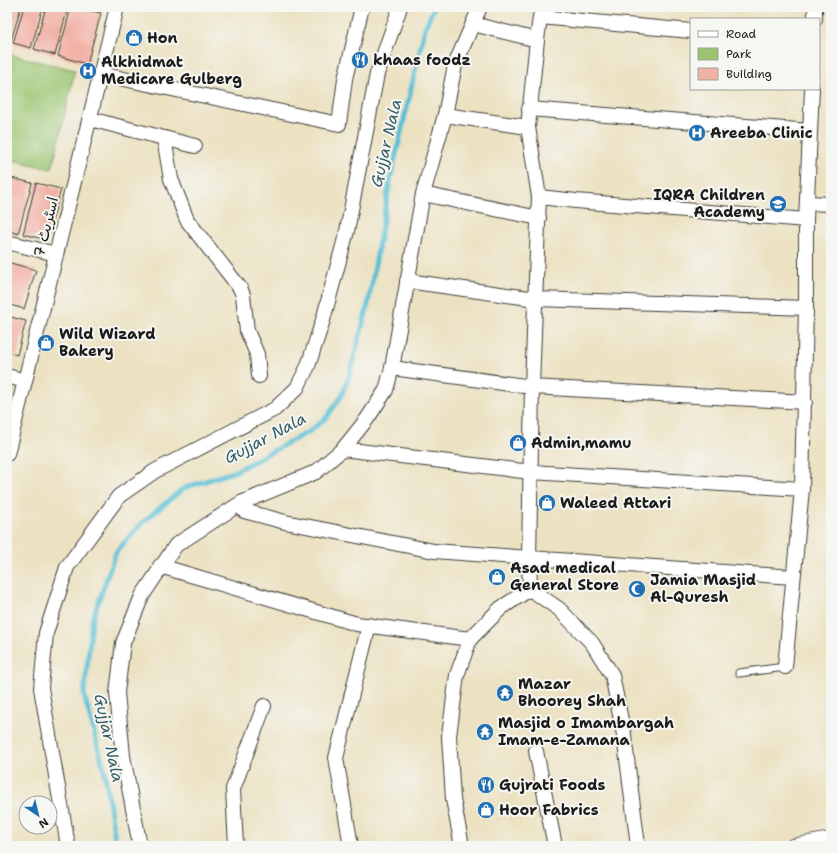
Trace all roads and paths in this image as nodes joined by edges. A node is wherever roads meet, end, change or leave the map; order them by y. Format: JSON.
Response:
{"nodes":[{"id":1,"x":117,"y":7,"type":"edge"},
{"id":2,"x":362,"y":7,"type":"edge"},
{"id":3,"x":400,"y":7,"type":"edge"},
{"id":4,"x":480,"y":7,"type":"edge"},
{"id":5,"x":815,"y":7,"type":"edge"},
{"id":6,"x":542,"y":12,"type":"edge"},
{"id":7,"x":815,"y":18,"type":"edge"},
{"id":8,"x":473,"y":24,"type":"junction"},
{"id":9,"x":690,"y":31,"type":"edge"},
{"id":10,"x":537,"y":40,"type":"junction"},
{"id":11,"x":100,"y":74,"type":"junction"},
{"id":12,"x":812,"y":90,"type":"edge"},
{"id":13,"x":529,"y":109,"type":"junction"},
{"id":14,"x":446,"y":115,"type":"junction"},
{"id":15,"x":90,"y":119,"type":"junction"},
{"id":16,"x":528,"y":128,"type":"junction"},
{"id":17,"x":810,"y":131,"type":"junction"},
{"id":18,"x":164,"y":138,"type":"junction"},
{"id":19,"x":195,"y":146,"type":"dead end"},
{"id":20,"x":424,"y":194,"type":"junction"},
{"id":21,"x":539,"y":197,"type":"junction"},
{"id":22,"x":807,"y":203,"type":"junction"},
{"id":23,"x":831,"y":204,"type":"edge"},
{"id":24,"x":539,"y":218,"type":"junction"},
{"id":25,"x":806,"y":220,"type":"junction"},
{"id":26,"x":7,"y":242,"type":"edge"},
{"id":27,"x":56,"y":254,"type":"junction"},
{"id":28,"x":407,"y":281,"type":"junction"},
{"id":29,"x":536,"y":299,"type":"junction"},
{"id":30,"x":806,"y":308,"type":"junction"},
{"id":31,"x":392,"y":368,"type":"junction"},
{"id":32,"x":7,"y":376,"type":"edge"},
{"id":33,"x":258,"y":376,"type":"dead end"},
{"id":34,"x":25,"y":381,"type":"junction"},
{"id":35,"x":532,"y":387,"type":"junction"},
{"id":36,"x":805,"y":402,"type":"junction"},
{"id":37,"x":343,"y":449,"type":"junction"},
{"id":38,"x":7,"y":454,"type":"edge"},
{"id":39,"x":531,"y":472,"type":"junction"},
{"id":40,"x":802,"y":489,"type":"junction"},
{"id":41,"x":241,"y":503,"type":"junction"},
{"id":42,"x":529,"y":559,"type":"junction"},
{"id":43,"x":160,"y":566,"type":"junction"},
{"id":44,"x":793,"y":577,"type":"junction"},
{"id":45,"x":530,"y":589,"type":"junction"},
{"id":46,"x":369,"y":625,"type":"junction"},
{"id":47,"x":470,"y":639,"type":"junction"},
{"id":48,"x":785,"y":667,"type":"joint"},
{"id":49,"x":739,"y":674,"type":"dead end"},
{"id":50,"x":264,"y":706,"type":"dead end"},
{"id":51,"x":536,"y":751,"type":"dead end"},
{"id":52,"x":831,"y":839,"type":"edge"},
{"id":53,"x":68,"y":846,"type":"edge"},
{"id":54,"x":140,"y":846,"type":"edge"},
{"id":55,"x":236,"y":846,"type":"edge"},
{"id":56,"x":351,"y":846,"type":"edge"},
{"id":57,"x":462,"y":846,"type":"edge"},
{"id":58,"x":555,"y":846,"type":"edge"},
{"id":59,"x":638,"y":846,"type":"edge"},
{"id":60,"x":793,"y":846,"type":"edge"}],
"edges":[{"from":1,"to":11,"type":"street","name":"اسٹریٹ 7"},
{"from":2,"to":11,"type":"street"},
{"from":3,"to":53,"type":"street"},
{"from":4,"to":8,"type":"street"},
{"from":5,"to":7,"type":"street"},
{"from":6,"to":9,"type":"street"},
{"from":6,"to":10,"type":"street"},
{"from":8,"to":10,"type":"street"},
{"from":8,"to":14,"type":"street"},
{"from":10,"to":13,"type":"street"},
{"from":11,"to":15,"type":"street","name":"اسٹریٹ 7"},
{"from":12,"to":17,"type":"street"},
{"from":13,"to":16,"type":"street"},
{"from":13,"to":17,"type":"street"},
{"from":14,"to":16,"type":"street"},
{"from":14,"to":20,"type":"street"},
{"from":15,"to":18,"type":"street"},
{"from":15,"to":27,"type":"street","name":"اسٹریٹ 7"},
{"from":16,"to":21,"type":"street"},
{"from":17,"to":22,"type":"street"},
{"from":18,"to":19,"type":"street"},
{"from":18,"to":33,"type":"street"},
{"from":20,"to":24,"type":"street"},
{"from":20,"to":28,"type":"street"},
{"from":21,"to":24,"type":"street"},
{"from":21,"to":25,"type":"street"},
{"from":22,"to":23,"type":"street"},
{"from":22,"to":25,"type":"street"},
{"from":24,"to":29,"type":"street"},
{"from":25,"to":30,"type":"street"},
{"from":26,"to":27,"type":"street"},
{"from":27,"to":34,"type":"street","name":"اسٹریٹ 7"},
{"from":28,"to":29,"type":"street"},
{"from":28,"to":31,"type":"street"},
{"from":29,"to":30,"type":"street"},
{"from":29,"to":35,"type":"street"},
{"from":30,"to":36,"type":"street"},
{"from":31,"to":35,"type":"street"},
{"from":31,"to":37,"type":"street"},
{"from":32,"to":34,"type":"street"},
{"from":34,"to":38,"type":"street","name":"اسٹریٹ 7"},
{"from":35,"to":36,"type":"street"},
{"from":35,"to":39,"type":"street"},
{"from":36,"to":40,"type":"street"},
{"from":37,"to":39,"type":"street"},
{"from":37,"to":41,"type":"street"},
{"from":39,"to":40,"type":"street"},
{"from":39,"to":42,"type":"street"},
{"from":40,"to":44,"type":"street"},
{"from":41,"to":42,"type":"street"},
{"from":41,"to":43,"type":"street"},
{"from":42,"to":44,"type":"street"},
{"from":42,"to":45,"type":"street"},
{"from":43,"to":46,"type":"street"},
{"from":43,"to":54,"type":"street"},
{"from":44,"to":48,"type":"street"},
{"from":45,"to":47,"type":"street"},
{"from":45,"to":59,"type":"street"},
{"from":46,"to":47,"type":"street"},
{"from":46,"to":56,"type":"street"},
{"from":47,"to":57,"type":"street"},
{"from":48,"to":49,"type":"lane"},
{"from":50,"to":55,"type":"street"},
{"from":51,"to":58,"type":"street"},
{"from":52,"to":60,"type":"street"}]}
